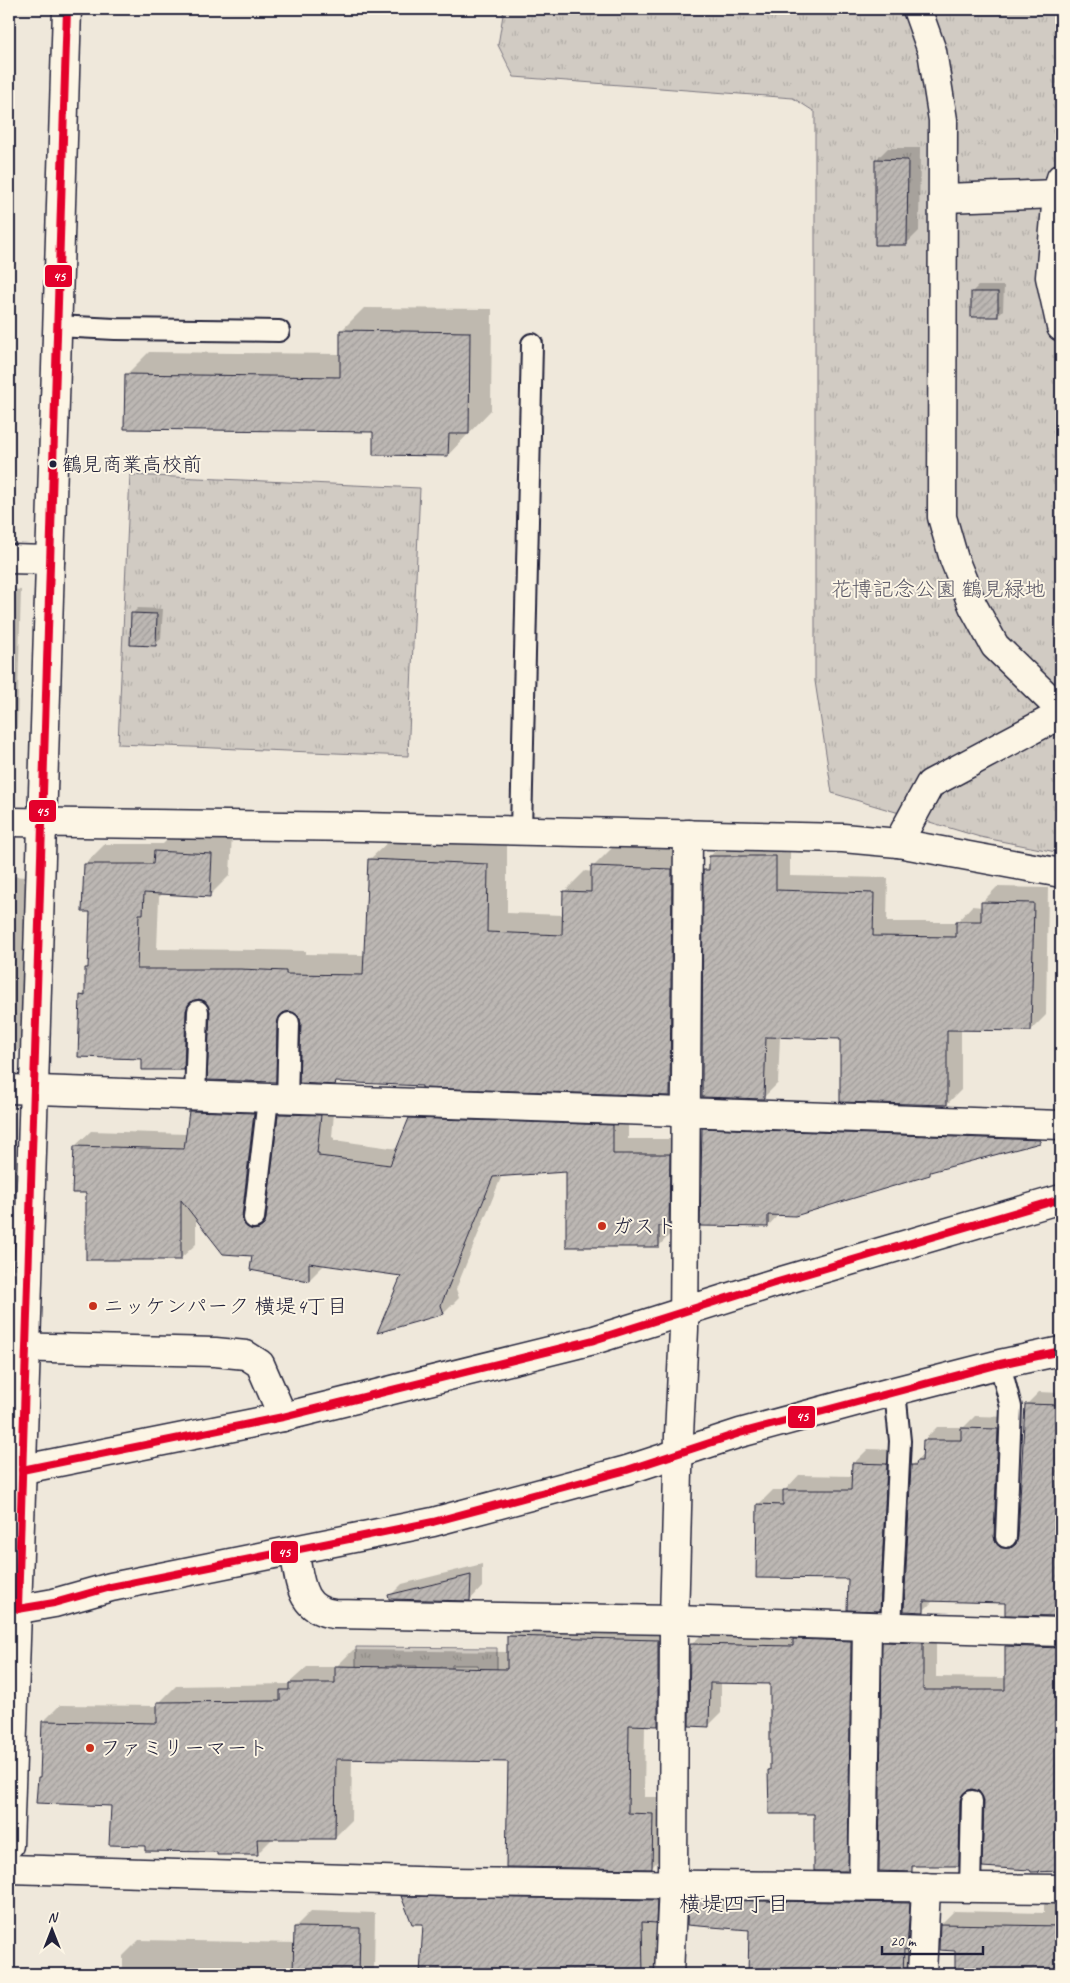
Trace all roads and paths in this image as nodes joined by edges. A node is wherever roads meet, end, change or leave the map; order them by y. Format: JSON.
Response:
{"nodes":[{"id":1,"x":67,"y":9,"type":"edge"},
{"id":2,"x":917,"y":9,"type":"edge"},
{"id":3,"x":1059,"y":186,"type":"edge"},
{"id":4,"x":943,"y":198,"type":"junction"},
{"id":5,"x":57,"y":326,"type":"junction"},
{"id":6,"x":1061,"y":327,"type":"edge"},
{"id":7,"x":279,"y":331,"type":"dead end"},
{"id":8,"x":532,"y":344,"type":"dead end"},
{"id":9,"x":9,"y":559,"type":"edge"},
{"id":10,"x":50,"y":560,"type":"junction"},
{"id":11,"x":1061,"y":710,"type":"edge"},
{"id":12,"x":1061,"y":714,"type":"edge"},
{"id":13,"x":9,"y":822,"type":"edge"},
{"id":14,"x":42,"y":823,"type":"junction"},
{"id":15,"x":521,"y":831,"type":"junction"},
{"id":16,"x":688,"y":834,"type":"junction"},
{"id":17,"x":898,"y":843,"type":"junction"},
{"id":18,"x":1061,"y":873,"type":"edge"},
{"id":19,"x":198,"y":1010,"type":"dead end"},
{"id":20,"x":289,"y":1023,"type":"dead end"},
{"id":21,"x":21,"y":1090,"type":"edge"},
{"id":22,"x":195,"y":1096,"type":"junction"},
{"id":23,"x":278,"y":1100,"type":"junction"},
{"id":24,"x":687,"y":1113,"type":"junction"},
{"id":25,"x":1061,"y":1125,"type":"edge"},
{"id":26,"x":1061,"y":1199,"type":"edge"},
{"id":27,"x":254,"y":1218,"type":"dead end"},
{"id":28,"x":684,"y":1312,"type":"junction"},
{"id":29,"x":18,"y":1347,"type":"edge"},
{"id":30,"x":1061,"y":1351,"type":"edge"},
{"id":31,"x":1000,"y":1364,"type":"junction"},
{"id":32,"x":895,"y":1391,"type":"junction"},
{"id":33,"x":283,"y":1417,"type":"junction"},
{"id":34,"x":679,"y":1454,"type":"junction"},
{"id":35,"x":15,"y":1471,"type":"edge"},
{"id":36,"x":1006,"y":1537,"type":"dead end"},
{"id":37,"x":294,"y":1551,"type":"junction"},
{"id":38,"x":13,"y":1610,"type":"edge"},
{"id":39,"x":674,"y":1620,"type":"junction"},
{"id":40,"x":879,"y":1627,"type":"junction"},
{"id":41,"x":1061,"y":1632,"type":"edge"},
{"id":42,"x":972,"y":1801,"type":"dead end"},
{"id":43,"x":9,"y":1845,"type":"edge"},
{"id":44,"x":9,"y":1869,"type":"edge"},
{"id":45,"x":673,"y":1884,"type":"junction"},
{"id":46,"x":863,"y":1886,"type":"junction"},
{"id":47,"x":926,"y":1887,"type":"junction"},
{"id":48,"x":970,"y":1888,"type":"junction"},
{"id":49,"x":1061,"y":1889,"type":"edge"},
{"id":50,"x":669,"y":1974,"type":"edge"},
{"id":51,"x":922,"y":1974,"type":"edge"}],
"edges":[{"from":1,"to":5,"type":"street"},
{"from":2,"to":4,"type":"street"},
{"from":3,"to":4,"type":"street"},
{"from":3,"to":6,"type":"street"},
{"from":4,"to":11,"type":"street"},
{"from":5,"to":7,"type":"lane"},
{"from":5,"to":10,"type":"street"},
{"from":8,"to":15,"type":"lane"},
{"from":9,"to":10,"type":"street"},
{"from":10,"to":14,"type":"street"},
{"from":12,"to":17,"type":"street"},
{"from":13,"to":14,"type":"street"},
{"from":14,"to":15,"type":"street"},
{"from":14,"to":21,"type":"street"},
{"from":15,"to":16,"type":"street"},
{"from":16,"to":17,"type":"street"},
{"from":16,"to":24,"type":"street"},
{"from":17,"to":18,"type":"street"},
{"from":19,"to":22,"type":"lane"},
{"from":20,"to":23,"type":"lane"},
{"from":21,"to":22,"type":"street"},
{"from":21,"to":29,"type":"street"},
{"from":22,"to":23,"type":"street"},
{"from":23,"to":24,"type":"street"},
{"from":23,"to":27,"type":"lane"},
{"from":24,"to":25,"type":"street"},
{"from":24,"to":28,"type":"street"},
{"from":26,"to":28,"type":"street"},
{"from":28,"to":33,"type":"street"},
{"from":28,"to":34,"type":"street"},
{"from":29,"to":33,"type":"street"},
{"from":29,"to":35,"type":"street"},
{"from":30,"to":31,"type":"street"},
{"from":31,"to":32,"type":"street"},
{"from":31,"to":36,"type":"lane"},
{"from":32,"to":34,"type":"street"},
{"from":32,"to":40,"type":"lane"},
{"from":33,"to":35,"type":"street"},
{"from":34,"to":37,"type":"street"},
{"from":34,"to":39,"type":"street"},
{"from":35,"to":38,"type":"street"},
{"from":37,"to":38,"type":"street"},
{"from":37,"to":39,"type":"street"},
{"from":38,"to":43,"type":"street"},
{"from":39,"to":40,"type":"street"},
{"from":39,"to":45,"type":"street"},
{"from":40,"to":41,"type":"street"},
{"from":40,"to":46,"type":"street"},
{"from":42,"to":48,"type":"lane"},
{"from":44,"to":45,"type":"street"},
{"from":45,"to":46,"type":"street"},
{"from":45,"to":50,"type":"street"},
{"from":46,"to":47,"type":"street"},
{"from":47,"to":48,"type":"street"},
{"from":47,"to":51,"type":"street"},
{"from":48,"to":49,"type":"street"}]}
